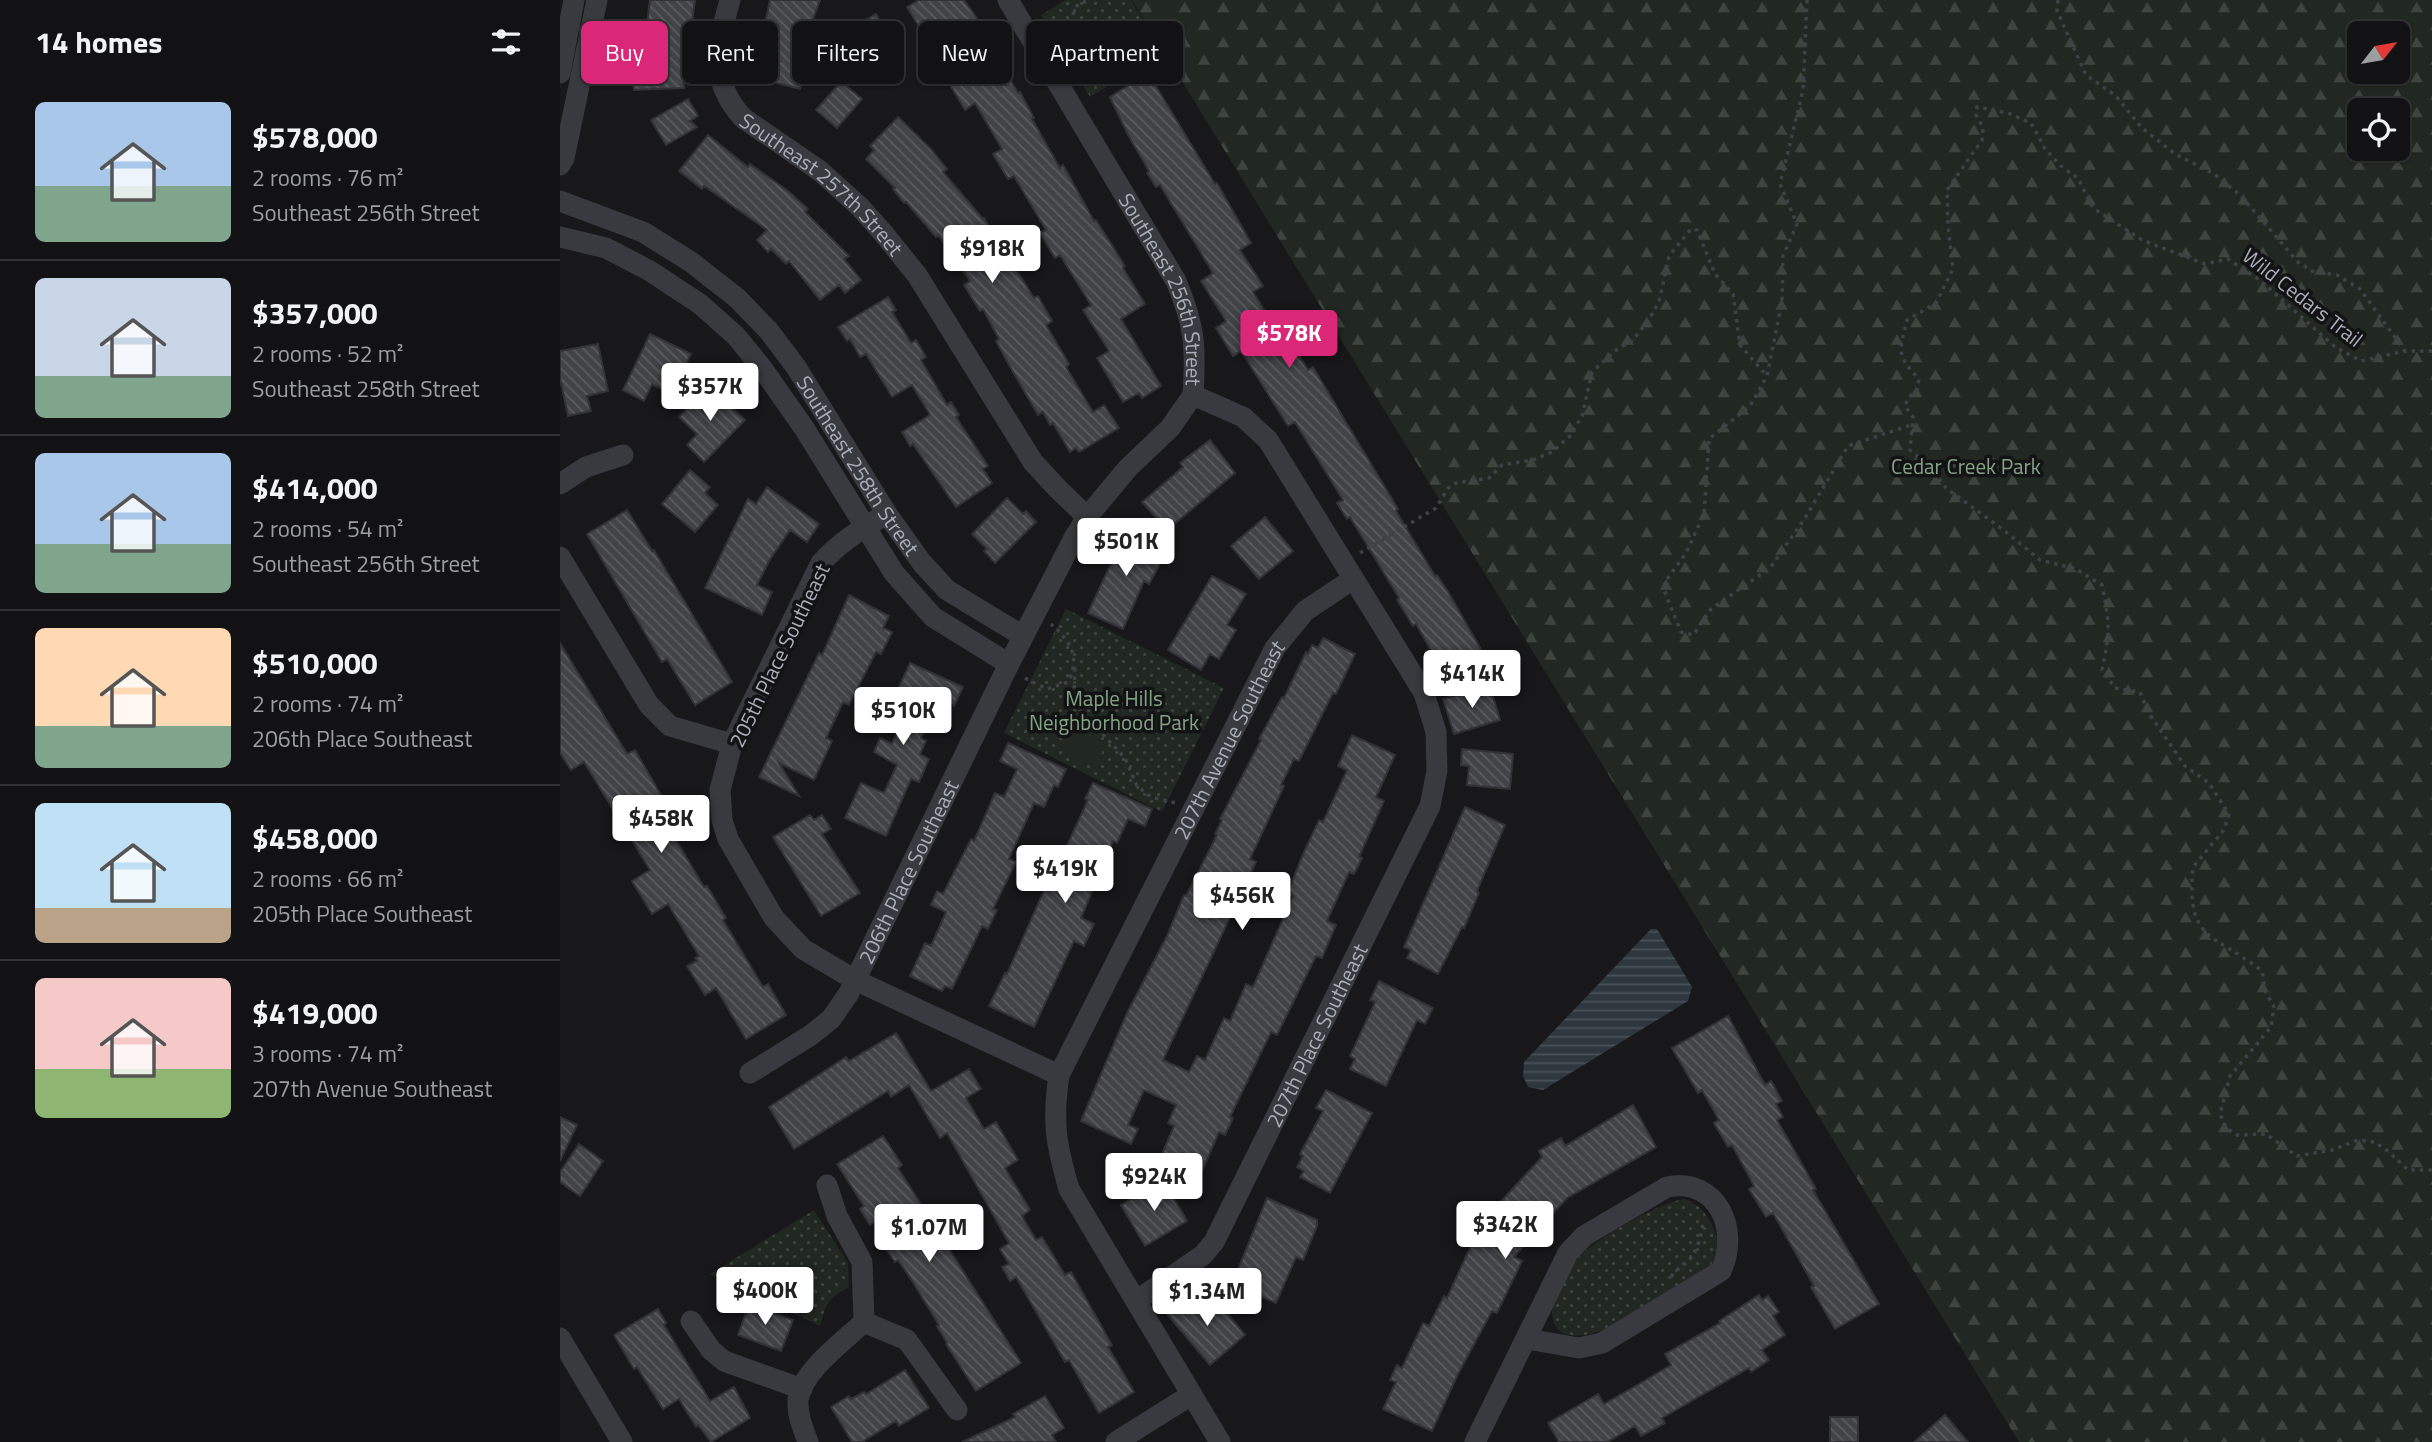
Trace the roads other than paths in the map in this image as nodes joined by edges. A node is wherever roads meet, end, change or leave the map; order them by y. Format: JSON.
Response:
{"nodes":[{"id":1,"x":574,"y":0,"type":"edge"},
{"id":2,"x":597,"y":0,"type":"edge"},
{"id":3,"x":730,"y":0,"type":"edge"},
{"id":4,"x":1008,"y":0,"type":"edge"},
{"id":5,"x":560,"y":73,"type":"edge"},
{"id":6,"x":560,"y":165,"type":"edge"},
{"id":7,"x":560,"y":201,"type":"edge"},
{"id":8,"x":560,"y":237,"type":"edge"},
{"id":9,"x":1193,"y":395,"type":"junction"},
{"id":10,"x":623,"y":455,"type":"dead end"},
{"id":11,"x":560,"y":484,"type":"edge"},
{"id":12,"x":887,"y":514,"type":"junction"},
{"id":13,"x":1087,"y":517,"type":"junction"},
{"id":14,"x":865,"y":526,"type":"junction"},
{"id":15,"x":560,"y":557,"type":"edge"},
{"id":16,"x":1348,"y":571,"type":"junction"},
{"id":17,"x":1023,"y":636,"type":"junction"},
{"id":18,"x":1008,"y":665,"type":"junction"},
{"id":19,"x":1436,"y":732,"type":"joint"},
{"id":20,"x":732,"y":744,"type":"junction"},
{"id":21,"x":855,"y":980,"type":"junction"},
{"id":22,"x":750,"y":1073,"type":"dead end"},
{"id":23,"x":1059,"y":1075,"type":"junction"},
{"id":24,"x":827,"y":1185,"type":"dead end"},
{"id":25,"x":1136,"y":1301,"type":"junction"},
{"id":26,"x":691,"y":1321,"type":"dead end"},
{"id":27,"x":864,"y":1322,"type":"junction"},
{"id":28,"x":560,"y":1338,"type":"edge"},
{"id":29,"x":1527,"y":1339,"type":"junction"},
{"id":30,"x":802,"y":1389,"type":"junction"},
{"id":31,"x":1191,"y":1395,"type":"junction"},
{"id":32,"x":957,"y":1410,"type":"dead end"},
{"id":33,"x":622,"y":1442,"type":"edge"},
{"id":34,"x":808,"y":1442,"type":"edge"},
{"id":35,"x":1116,"y":1442,"type":"edge"},
{"id":36,"x":1220,"y":1442,"type":"edge"},
{"id":37,"x":1475,"y":1442,"type":"edge"}],
"edges":[{"from":1,"to":5,"type":"street"},
{"from":2,"to":6,"type":"street"},
{"from":3,"to":13,"type":"street","name":"Southeast 257th Street"},
{"from":4,"to":9,"type":"street","name":"Southeast 256th Street"},
{"from":7,"to":12,"type":"street","name":"Southeast 258th Street"},
{"from":8,"to":14,"type":"street","name":"Southeast 258th Street"},
{"from":9,"to":13,"type":"street","name":"206th Place Southeast"},
{"from":9,"to":16,"type":"street","name":"Southeast 256th Street"},
{"from":10,"to":11,"type":"street"},
{"from":12,"to":14,"type":"street","name":"205th Place Southeast"},
{"from":12,"to":17,"type":"street","name":"Southeast 258th Street"},
{"from":13,"to":17,"type":"street","name":"206th Place Southeast"},
{"from":14,"to":18,"type":"street","name":"Southeast 258th Street"},
{"from":14,"to":20,"type":"street","name":"205th Place Southeast"},
{"from":15,"to":20,"type":"street"},
{"from":16,"to":19,"type":"street","name":"Southeast 256th Street"},
{"from":16,"to":23,"type":"street","name":"207th Avenue Southeast"},
{"from":17,"to":18,"type":"street","name":"206th Place Southeast"},
{"from":18,"to":21,"type":"street","name":"206th Place Southeast"},
{"from":19,"to":25,"type":"street","name":"207th Place Southeast"},
{"from":20,"to":21,"type":"street","name":"205th Place Southeast"},
{"from":21,"to":22,"type":"street","name":"206th Place Southeast"},
{"from":21,"to":23,"type":"street","name":"205th Place Southeast"},
{"from":23,"to":25,"type":"street","name":"207th Avenue Southeast"},
{"from":24,"to":27,"type":"street"},
{"from":25,"to":31,"type":"street","name":"207th Avenue Southeast"},
{"from":26,"to":30,"type":"street"},
{"from":27,"to":30,"type":"street"},
{"from":27,"to":32,"type":"street"},
{"from":28,"to":33,"type":"street"},
{"from":29,"to":29,"type":"street"},
{"from":29,"to":37,"type":"street"},
{"from":30,"to":34,"type":"street"},
{"from":31,"to":35,"type":"street"},
{"from":31,"to":36,"type":"street","name":"207th Avenue Southeast"}]}
